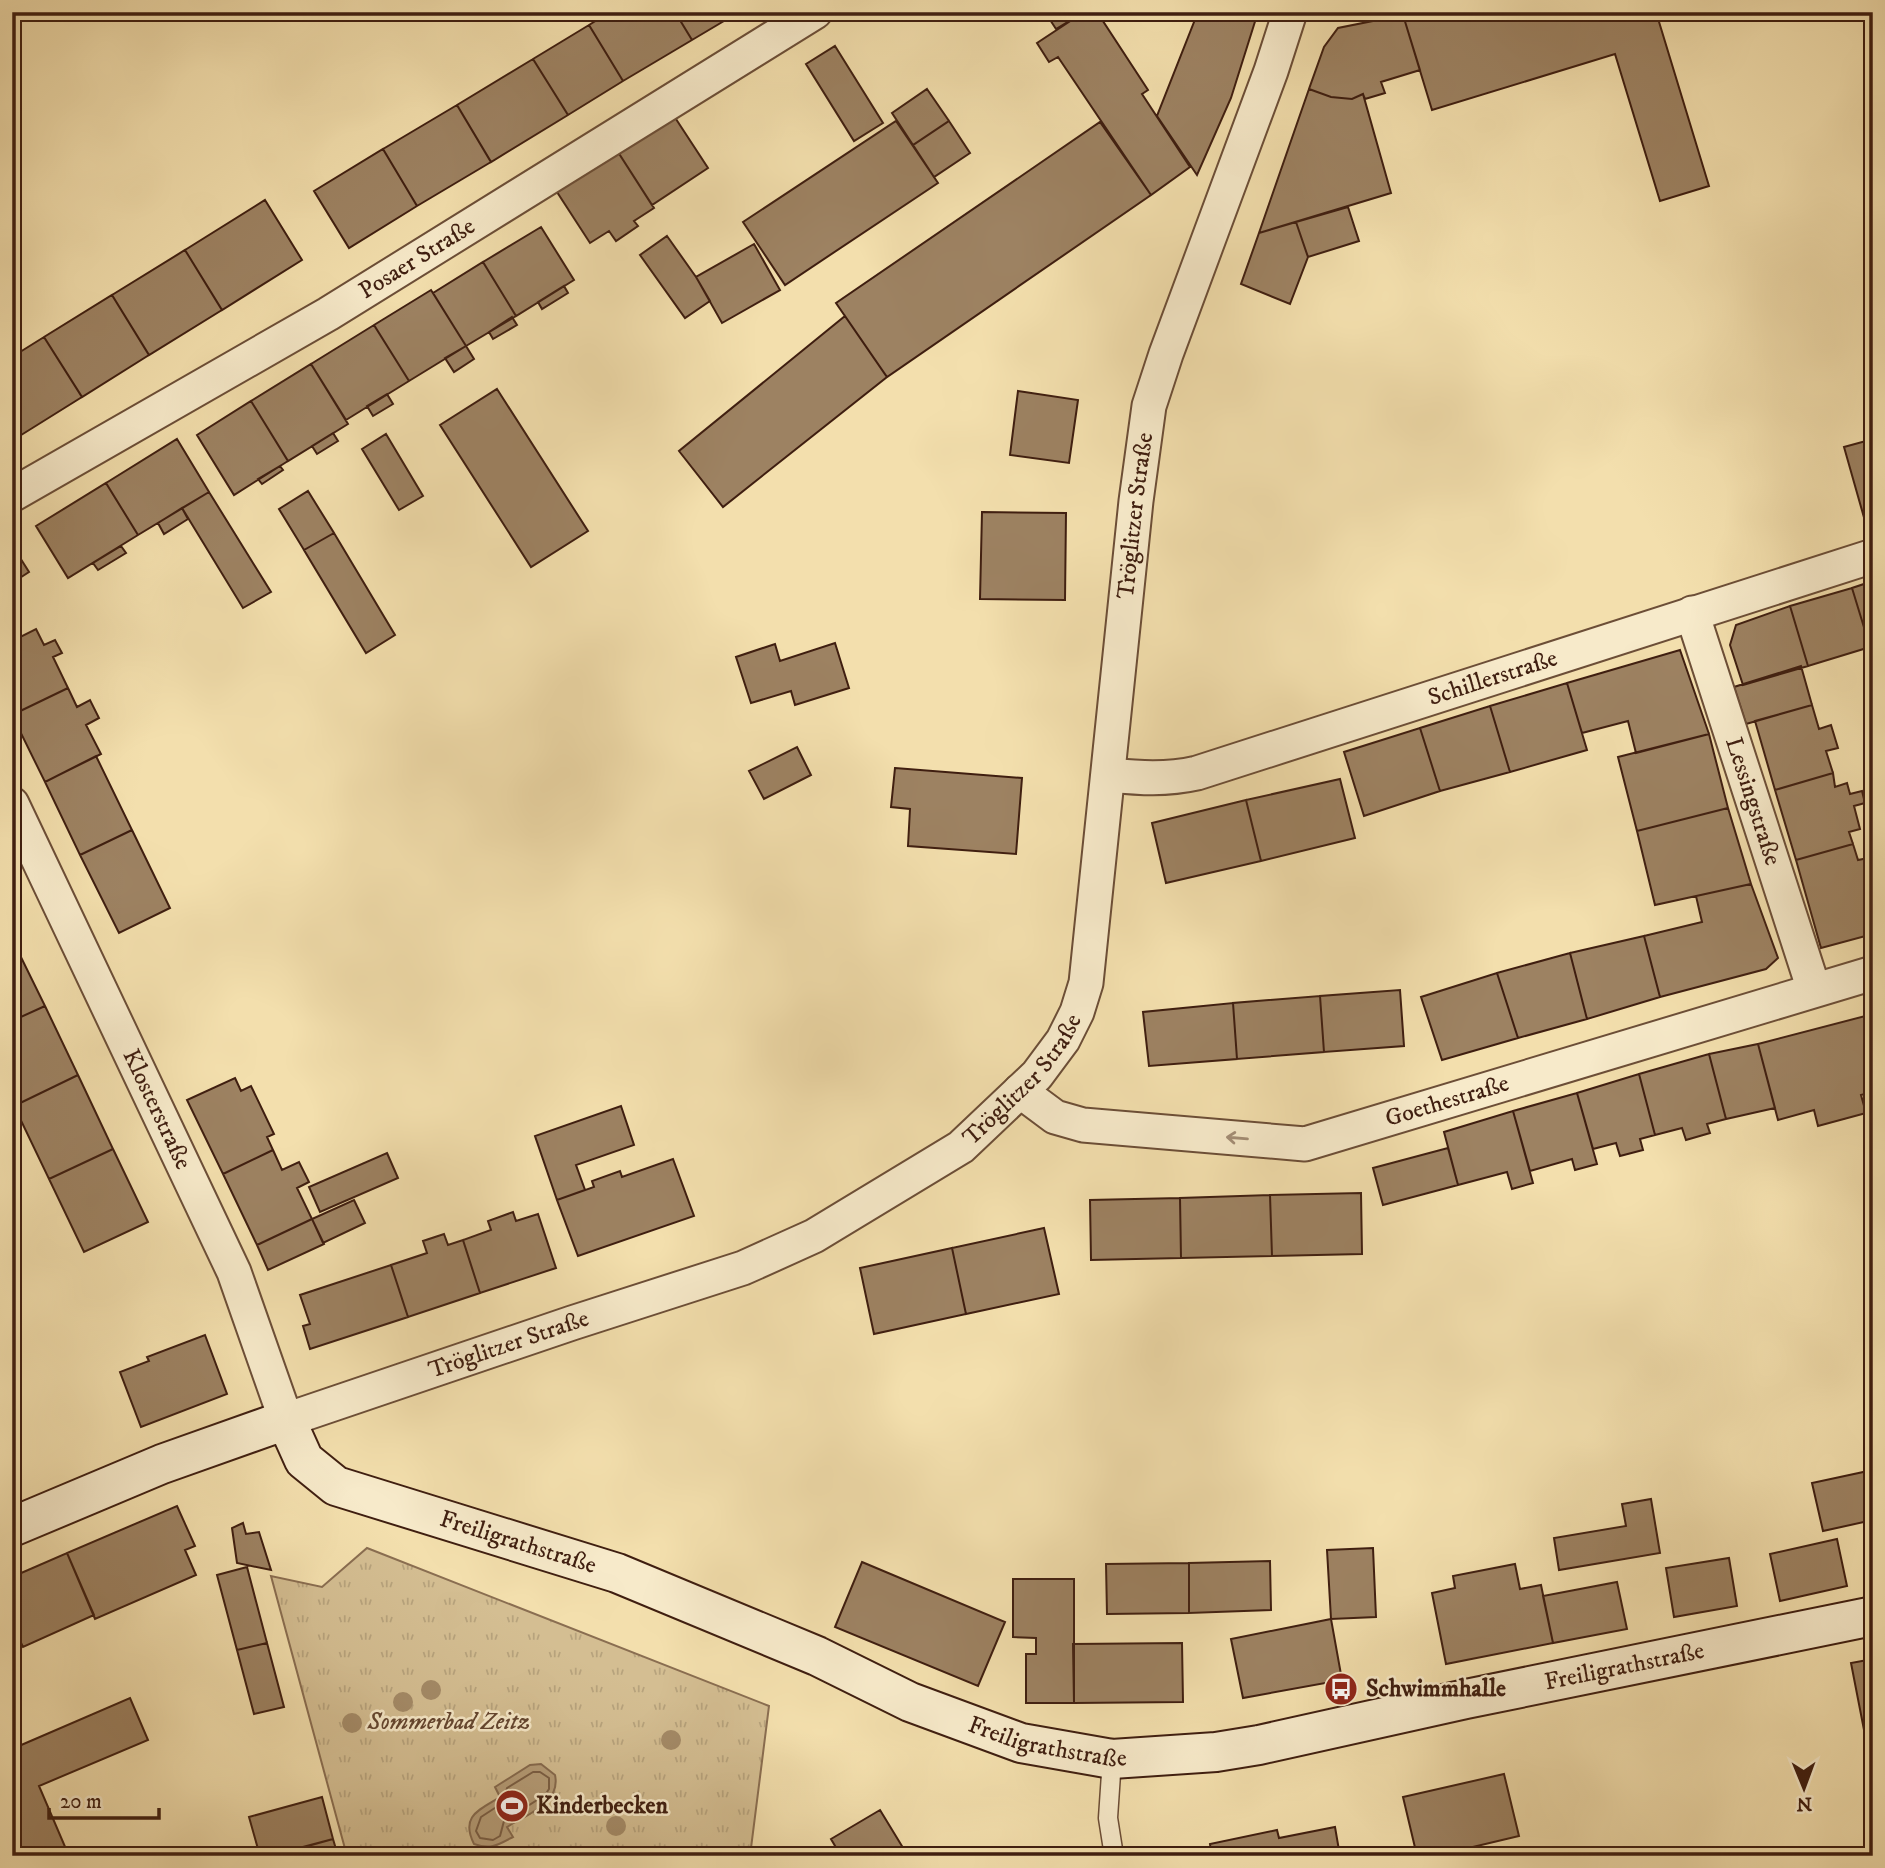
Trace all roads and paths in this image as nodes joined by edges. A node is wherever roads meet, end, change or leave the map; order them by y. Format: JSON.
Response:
{"nodes":[{"id":1,"x":815,"y":12,"type":"edge"},
{"id":2,"x":1290,"y":12,"type":"edge"},
{"id":3,"x":12,"y":495,"type":"edge"},
{"id":4,"x":1873,"y":556,"type":"edge"},
{"id":5,"x":1692,"y":613,"type":"junction"},
{"id":6,"x":1109,"y":775,"type":"junction"},
{"id":7,"x":12,"y":804,"type":"edge"},
{"id":8,"x":1873,"y":973,"type":"edge"},
{"id":9,"x":1814,"y":990,"type":"junction"},
{"id":10,"x":1020,"y":1091,"type":"junction"},
{"id":11,"x":286,"y":1420,"type":"junction"},
{"id":12,"x":12,"y":1527,"type":"edge"},
{"id":13,"x":1873,"y":1616,"type":"edge"},
{"id":14,"x":1112,"y":1759,"type":"junction"},
{"id":15,"x":1114,"y":1856,"type":"edge"}],
"edges":[{"from":1,"to":3,"type":"street","name":"Posaer Straße"},
{"from":2,"to":6,"type":"street","name":"Tröglitzer Straße"},
{"from":4,"to":5,"type":"street","name":"Schillerstraße"},
{"from":5,"to":6,"type":"street","name":"Schillerstraße"},
{"from":5,"to":9,"type":"street","name":"Lessingstraße"},
{"from":6,"to":10,"type":"street","name":"Tröglitzer Straße"},
{"from":7,"to":11,"type":"street","name":"Klosterstraße"},
{"from":8,"to":9,"type":"street","name":"Goethestraße"},
{"from":9,"to":10,"type":"street","name":"Goethestraße","one_way":true},
{"from":10,"to":11,"type":"street","name":"Tröglitzer Straße"},
{"from":11,"to":12,"type":"street","name":"Tröglitzer Straße"},
{"from":11,"to":14,"type":"street","name":"Freiligrathstraße"},
{"from":13,"to":14,"type":"street","name":"Freiligrathstraße"},
{"from":14,"to":15,"type":"lane"}]}
